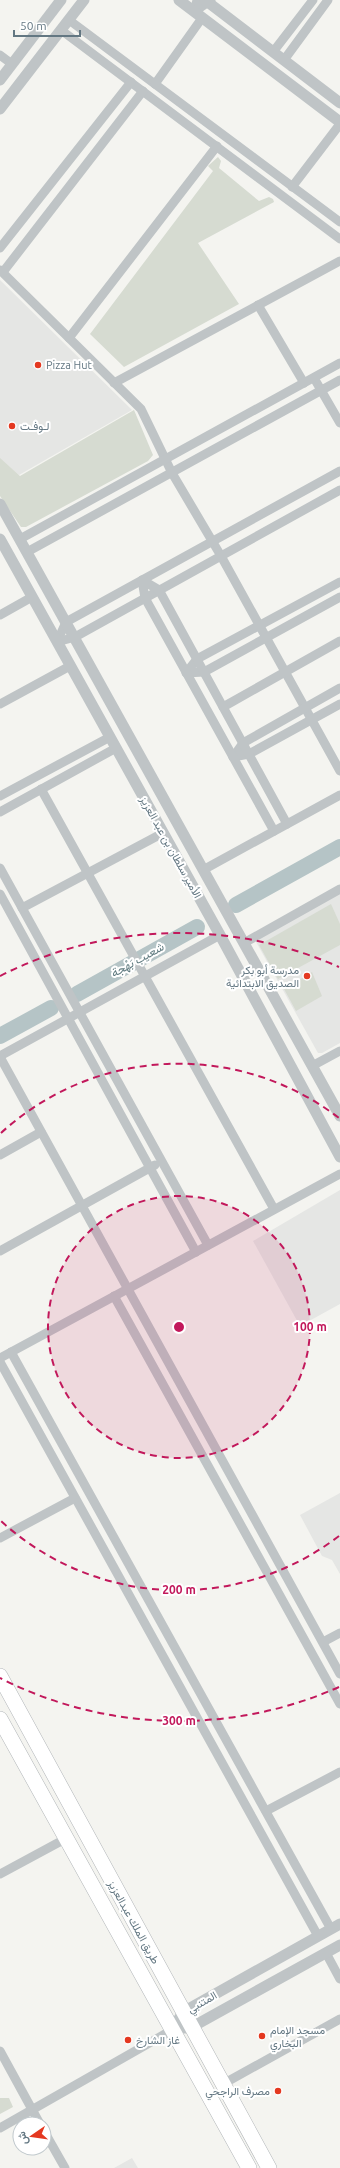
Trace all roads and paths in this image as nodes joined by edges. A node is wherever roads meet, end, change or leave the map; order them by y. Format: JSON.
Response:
{"nodes":[{"id":1,"x":61,"y":0,"type":"edge"},
{"id":2,"x":84,"y":0,"type":"edge"},
{"id":3,"x":179,"y":0,"type":"edge"},
{"id":4,"x":197,"y":0,"type":"edge"},
{"id":5,"x":313,"y":0,"type":"edge"},
{"id":6,"x":328,"y":0,"type":"edge"},
{"id":7,"x":208,"y":1,"type":"edge"},
{"id":8,"x":198,"y":15,"type":"junction"},
{"id":9,"x":69,"y":20,"type":"junction"},
{"id":10,"x":61,"y":30,"type":"junction"},
{"id":11,"x":273,"y":52,"type":"junction"},
{"id":12,"x":0,"y":55,"type":"edge"},
{"id":13,"x":284,"y":60,"type":"junction"},
{"id":14,"x":4,"y":72,"type":"edge"},
{"id":15,"x":131,"y":82,"type":"junction"},
{"id":16,"x":155,"y":84,"type":"junction"},
{"id":17,"x":143,"y":91,"type":"junction"},
{"id":18,"x":340,"y":103,"type":"edge"},
{"id":19,"x":0,"y":109,"type":"edge"},
{"id":20,"x":340,"y":123,"type":"edge"},
{"id":21,"x":217,"y":146,"type":"junction"},
{"id":22,"x":292,"y":187,"type":"junction"},
{"id":23,"x":340,"y":222,"type":"edge"},
{"id":24,"x":340,"y":238,"type":"edge"},
{"id":25,"x":0,"y":248,"type":"edge"},
{"id":26,"x":340,"y":261,"type":"edge"},
{"id":27,"x":1,"y":271,"type":"edge"},
{"id":28,"x":258,"y":305,"type":"junction"},
{"id":29,"x":69,"y":338,"type":"junction"},
{"id":30,"x":340,"y":363,"type":"edge"},
{"id":31,"x":314,"y":378,"type":"junction"},
{"id":32,"x":340,"y":380,"type":"edge"},
{"id":33,"x":114,"y":383,"type":"junction"},
{"id":34,"x":304,"y":383,"type":"junction"},
{"id":35,"x":321,"y":390,"type":"junction"},
{"id":36,"x":340,"y":424,"type":"edge"},
{"id":37,"x":165,"y":459,"type":"junction"},
{"id":38,"x":340,"y":471,"type":"edge"},
{"id":39,"x":172,"y":473,"type":"junction"},
{"id":40,"x":340,"y":490,"type":"edge"},
{"id":41,"x":0,"y":504,"type":"edge"},
{"id":42,"x":0,"y":539,"type":"edge"},
{"id":43,"x":20,"y":539,"type":"junction"},
{"id":44,"x":213,"y":541,"type":"junction"},
{"id":45,"x":27,"y":552,"type":"junction"},
{"id":46,"x":221,"y":556,"type":"junction"},
{"id":47,"x":142,"y":580,"type":"junction"},
{"id":48,"x":340,"y":582,"type":"edge"},
{"id":49,"x":159,"y":590,"type":"junction"},
{"id":50,"x":32,"y":597,"type":"junction"},
{"id":51,"x":340,"y":597,"type":"edge"},
{"id":52,"x":145,"y":598,"type":"junction"},
{"id":53,"x":0,"y":615,"type":"edge"},
{"id":54,"x":66,"y":622,"type":"junction"},
{"id":55,"x":260,"y":625,"type":"junction"},
{"id":56,"x":74,"y":637,"type":"junction"},
{"id":57,"x":266,"y":637,"type":"junction"},
{"id":58,"x":340,"y":641,"type":"edge"},
{"id":59,"x":57,"y":642,"type":"junction"},
{"id":60,"x":197,"y":659,"type":"junction"},
{"id":61,"x":70,"y":666,"type":"junction"},
{"id":62,"x":204,"y":672,"type":"junction"},
{"id":63,"x":286,"y":672,"type":"junction"},
{"id":64,"x":186,"y":673,"type":"junction"},
{"id":65,"x":340,"y":688,"type":"edge"},
{"id":66,"x":0,"y":704,"type":"edge"},
{"id":67,"x":340,"y":704,"type":"edge"},
{"id":68,"x":223,"y":707,"type":"junction"},
{"id":69,"x":305,"y":708,"type":"junction"},
{"id":70,"x":312,"y":719,"type":"junction"},
{"id":71,"x":110,"y":737,"type":"junction"},
{"id":72,"x":243,"y":743,"type":"junction"},
{"id":73,"x":116,"y":748,"type":"junction"},
{"id":74,"x":249,"y":754,"type":"junction"},
{"id":75,"x":233,"y":757,"type":"junction"},
{"id":76,"x":340,"y":771,"type":"edge"},
{"id":77,"x":41,"y":789,"type":"junction"},
{"id":78,"x":0,"y":796,"type":"edge"},
{"id":79,"x":340,"y":796,"type":"edge"},
{"id":80,"x":0,"y":812,"type":"edge"},
{"id":81,"x":287,"y":824,"type":"junction"},
{"id":82,"x":274,"y":831,"type":"junction"},
{"id":83,"x":163,"y":833,"type":"junction"},
{"id":84,"x":0,"y":868,"type":"edge"},
{"id":85,"x":203,"y":870,"type":"junction"},
{"id":86,"x":88,"y":873,"type":"junction"},
{"id":87,"x":340,"y":888,"type":"edge"},
{"id":88,"x":0,"y":894,"type":"edge"},
{"id":89,"x":22,"y":908,"type":"junction"},
{"id":90,"x":220,"y":935,"type":"junction"},
{"id":91,"x":244,"y":943,"type":"junction"},
{"id":92,"x":143,"y":972,"type":"junction"},
{"id":93,"x":79,"y":1012,"type":"junction"},
{"id":94,"x":68,"y":1018,"type":"junction"},
{"id":95,"x":340,"y":1051,"type":"edge"},
{"id":96,"x":0,"y":1057,"type":"edge"},
{"id":97,"x":312,"y":1066,"type":"junction"},
{"id":98,"x":340,"y":1116,"type":"edge"},
{"id":99,"x":41,"y":1132,"type":"junction"},
{"id":100,"x":0,"y":1155,"type":"edge"},
{"id":101,"x":340,"y":1157,"type":"edge"},
{"id":102,"x":161,"y":1161,"type":"junction"},
{"id":103,"x":150,"y":1167,"type":"junction"},
{"id":104,"x":340,"y":1174,"type":"edge"},
{"id":105,"x":81,"y":1206,"type":"junction"},
{"id":106,"x":274,"y":1209,"type":"junction"},
{"id":107,"x":208,"y":1245,"type":"junction"},
{"id":108,"x":0,"y":1251,"type":"edge"},
{"id":109,"x":196,"y":1252,"type":"junction"},
{"id":110,"x":127,"y":1289,"type":"junction"},
{"id":111,"x":114,"y":1296,"type":"junction"},
{"id":112,"x":11,"y":1352,"type":"junction"},
{"id":113,"x":0,"y":1358,"type":"edge"},
{"id":114,"x":0,"y":1362,"type":"edge"},
{"id":115,"x":75,"y":1498,"type":"junction"},
{"id":116,"x":0,"y":1538,"type":"edge"},
{"id":117,"x":340,"y":1633,"type":"edge"},
{"id":118,"x":323,"y":1642,"type":"junction"},
{"id":119,"x":340,"y":1674,"type":"edge"},
{"id":120,"x":0,"y":1676,"type":"edge"},
{"id":121,"x":340,"y":1704,"type":"edge"},
{"id":122,"x":0,"y":1719,"type":"edge"},
{"id":123,"x":340,"y":1772,"type":"edge"},
{"id":124,"x":266,"y":1812,"type":"junction"},
{"id":125,"x":65,"y":1839,"type":"junction"},
{"id":126,"x":0,"y":1874,"type":"edge"},
{"id":127,"x":336,"y":1926,"type":"edge"},
{"id":128,"x":318,"y":1936,"type":"junction"},
{"id":129,"x":340,"y":1945,"type":"edge"},
{"id":130,"x":326,"y":1953,"type":"junction"},
{"id":131,"x":340,"y":1979,"type":"edge"},
{"id":132,"x":183,"y":2012,"type":"junction"},
{"id":133,"x":340,"y":2019,"type":"edge"},
{"id":134,"x":192,"y":2027,"type":"junction"},
{"id":135,"x":172,"y":2030,"type":"junction"},
{"id":136,"x":0,"y":2051,"type":"edge"},
{"id":137,"x":223,"y":2084,"type":"junction"},
{"id":138,"x":32,"y":2110,"type":"junction"},
{"id":139,"x":35,"y":2116,"type":"edge"},
{"id":140,"x":0,"y":2128,"type":"edge"},
{"id":141,"x":52,"y":2145,"type":"edge"},
{"id":142,"x":65,"y":2168,"type":"edge"},
{"id":143,"x":249,"y":2168,"type":"edge"},
{"id":144,"x":269,"y":2168,"type":"edge"}],
"edges":[{"from":1,"to":14,"type":"street"},
{"from":2,"to":9,"type":"street"},
{"from":3,"to":8,"type":"street"},
{"from":4,"to":8,"type":"street"},
{"from":5,"to":11,"type":"street"},
{"from":6,"to":13,"type":"street"},
{"from":7,"to":8,"type":"street"},
{"from":7,"to":11,"type":"street"},
{"from":8,"to":16,"type":"street"},
{"from":8,"to":20,"type":"street"},
{"from":9,"to":10,"type":"street"},
{"from":9,"to":16,"type":"street"},
{"from":10,"to":15,"type":"street"},
{"from":10,"to":19,"type":"street"},
{"from":11,"to":13,"type":"street"},
{"from":12,"to":14,"type":"street"},
{"from":13,"to":18,"type":"street"},
{"from":15,"to":17,"type":"street"},
{"from":15,"to":25,"type":"street"},
{"from":16,"to":22,"type":"street"},
{"from":17,"to":21,"type":"street"},
{"from":17,"to":27,"type":"street"},
{"from":20,"to":22,"type":"street"},
{"from":21,"to":24,"type":"street"},
{"from":21,"to":29,"type":"street"},
{"from":22,"to":23,"type":"street"},
{"from":26,"to":28,"type":"street"},
{"from":27,"to":29,"type":"street"},
{"from":28,"to":33,"type":"street"},
{"from":28,"to":34,"type":"street"},
{"from":29,"to":33,"type":"street"},
{"from":30,"to":31,"type":"street"},
{"from":31,"to":34,"type":"street"},
{"from":31,"to":35,"type":"street"},
{"from":32,"to":35,"type":"street"},
{"from":33,"to":37,"type":"street"},
{"from":34,"to":37,"type":"street"},
{"from":35,"to":36,"type":"street"},
{"from":35,"to":39,"type":"street"},
{"from":37,"to":39,"type":"street"},
{"from":37,"to":43,"type":"street"},
{"from":38,"to":44,"type":"street"},
{"from":39,"to":44,"type":"street"},
{"from":39,"to":45,"type":"street"},
{"from":40,"to":46,"type":"street"},
{"from":41,"to":43,"type":"street","name":"الأمير سلطان بن عبد العزيز"},
{"from":42,"to":50,"type":"street","name":"الأمير سلطان بن عبد العزيز"},
{"from":43,"to":45,"type":"street","name":"الأمير سلطان بن عبد العزيز"},
{"from":44,"to":46,"type":"street"},
{"from":44,"to":47,"type":"street"},
{"from":45,"to":54,"type":"street","name":"الأمير سلطان بن عبد العزيز"},
{"from":46,"to":49,"type":"street"},
{"from":46,"to":55,"type":"street"},
{"from":47,"to":49,"type":"street"},
{"from":47,"to":52,"type":"street"},
{"from":47,"to":54,"type":"street"},
{"from":48,"to":55,"type":"street"},
{"from":49,"to":52,"type":"street"},
{"from":49,"to":60,"type":"street"},
{"from":50,"to":53,"type":"street"},
{"from":50,"to":59,"type":"street","name":"الأمير سلطان بن عبد العزيز"},
{"from":51,"to":57,"type":"street"},
{"from":52,"to":56,"type":"street"},
{"from":52,"to":64,"type":"street"},
{"from":54,"to":56,"type":"street","name":"الأمير سلطان بن عبد العزيز"},
{"from":54,"to":59,"type":"street"},
{"from":55,"to":57,"type":"street"},
{"from":55,"to":60,"type":"street"},
{"from":56,"to":59,"type":"street"},
{"from":56,"to":85,"type":"street","name":"الأمير سلطان بن عبد العزيز"},
{"from":57,"to":62,"type":"street"},
{"from":57,"to":63,"type":"street"},
{"from":58,"to":63,"type":"street"},
{"from":59,"to":61,"type":"street","name":"الأمير سلطان بن عبد العزيز"},
{"from":60,"to":62,"type":"street"},
{"from":60,"to":64,"type":"street"},
{"from":61,"to":66,"type":"street"},
{"from":61,"to":71,"type":"street","name":"الأمير سلطان بن عبد العزيز"},
{"from":62,"to":64,"type":"street"},
{"from":62,"to":68,"type":"street"},
{"from":63,"to":68,"type":"street"},
{"from":63,"to":69,"type":"street"},
{"from":64,"to":75,"type":"street"},
{"from":65,"to":69,"type":"street"},
{"from":67,"to":70,"type":"street"},
{"from":68,"to":72,"type":"street"},
{"from":69,"to":70,"type":"street"},
{"from":69,"to":72,"type":"street"},
{"from":70,"to":74,"type":"street"},
{"from":70,"to":76,"type":"street"},
{"from":71,"to":73,"type":"street","name":"الأمير سلطان بن عبد العزيز"},
{"from":71,"to":78,"type":"street"},
{"from":72,"to":74,"type":"street"},
{"from":72,"to":75,"type":"street"},
{"from":73,"to":77,"type":"street"},
{"from":73,"to":83,"type":"street","name":"الأمير سلطان بن عبد العزيز"},
{"from":74,"to":75,"type":"street"},
{"from":74,"to":81,"type":"street"},
{"from":75,"to":82,"type":"street"},
{"from":77,"to":80,"type":"street"},
{"from":77,"to":86,"type":"street"},
{"from":79,"to":81,"type":"street"},
{"from":81,"to":82,"type":"street"},
{"from":82,"to":85,"type":"street"},
{"from":83,"to":86,"type":"street"},
{"from":83,"to":90,"type":"street","name":"الأمير سلطان بن عبد العزيز"},
{"from":84,"to":89,"type":"street"},
{"from":85,"to":91,"type":"street","name":"الأمير سلطان بن عبد العزيز"},
{"from":86,"to":89,"type":"street"},
{"from":86,"to":92,"type":"street"},
{"from":87,"to":91,"type":"street"},
{"from":88,"to":94,"type":"street"},
{"from":89,"to":93,"type":"street"},
{"from":90,"to":92,"type":"street"},
{"from":90,"to":101,"type":"street","name":"الأمير سلطان بن عبد العزيز"},
{"from":91,"to":97,"type":"street","name":"الأمير سلطان بن عبد العزيز"},
{"from":92,"to":93,"type":"street"},
{"from":92,"to":106,"type":"street"},
{"from":93,"to":94,"type":"street"},
{"from":93,"to":102,"type":"street"},
{"from":94,"to":96,"type":"street"},
{"from":94,"to":103,"type":"street"},
{"from":95,"to":97,"type":"street"},
{"from":96,"to":99,"type":"street"},
{"from":97,"to":98,"type":"street","name":"الأمير سلطان بن عبد العزيز"},
{"from":99,"to":100,"type":"street"},
{"from":99,"to":105,"type":"street"},
{"from":102,"to":103,"type":"street"},
{"from":102,"to":107,"type":"street"},
{"from":103,"to":105,"type":"street"},
{"from":103,"to":109,"type":"street"},
{"from":104,"to":106,"type":"street"},
{"from":105,"to":108,"type":"street"},
{"from":105,"to":110,"type":"street"},
{"from":106,"to":107,"type":"street"},
{"from":107,"to":109,"type":"street"},
{"from":109,"to":110,"type":"street"},
{"from":110,"to":111,"type":"street"},
{"from":110,"to":118,"type":"street"},
{"from":111,"to":112,"type":"street"},
{"from":111,"to":121,"type":"street"},
{"from":112,"to":113,"type":"street"},
{"from":112,"to":124,"type":"street"},
{"from":114,"to":115,"type":"street"},
{"from":115,"to":116,"type":"street"},
{"from":115,"to":128,"type":"street"},
{"from":117,"to":118,"type":"street"},
{"from":118,"to":119,"type":"street"},
{"from":120,"to":132,"type":"highway","name":"طريق الملك عبدالعزيز"},
{"from":122,"to":125,"type":"highway","name":"طريق الملك عبدالعزيز"},
{"from":123,"to":124,"type":"street"},
{"from":124,"to":127,"type":"street"},
{"from":125,"to":126,"type":"street"},
{"from":125,"to":135,"type":"highway","name":"طريق الملك عبدالعزيز"},
{"from":127,"to":128,"type":"street","name":"المتنبي"},
{"from":128,"to":132,"type":"street","name":"المتنبي"},
{"from":129,"to":130,"type":"street","name":"المتنبي"},
{"from":130,"to":131,"type":"street"},
{"from":130,"to":134,"type":"street","name":"المتنبي"},
{"from":132,"to":134,"type":"highway","name":"طريق الملك عبدالعزيز"},
{"from":132,"to":135,"type":"street","name":"المتنبي"},
{"from":133,"to":137,"type":"street"},
{"from":134,"to":135,"type":"street","name":"المتنبي"},
{"from":134,"to":137,"type":"highway","name":"طريق الملك عبدالعزيز"},
{"from":135,"to":138,"type":"street"},
{"from":135,"to":143,"type":"highway","name":"طريق الملك عبدالعزيز"},
{"from":136,"to":138,"type":"street"},
{"from":137,"to":144,"type":"highway","name":"طريق الملك عبدالعزيز"},
{"from":138,"to":139,"type":"street"},
{"from":138,"to":140,"type":"street"},
{"from":141,"to":142,"type":"street"}]}
